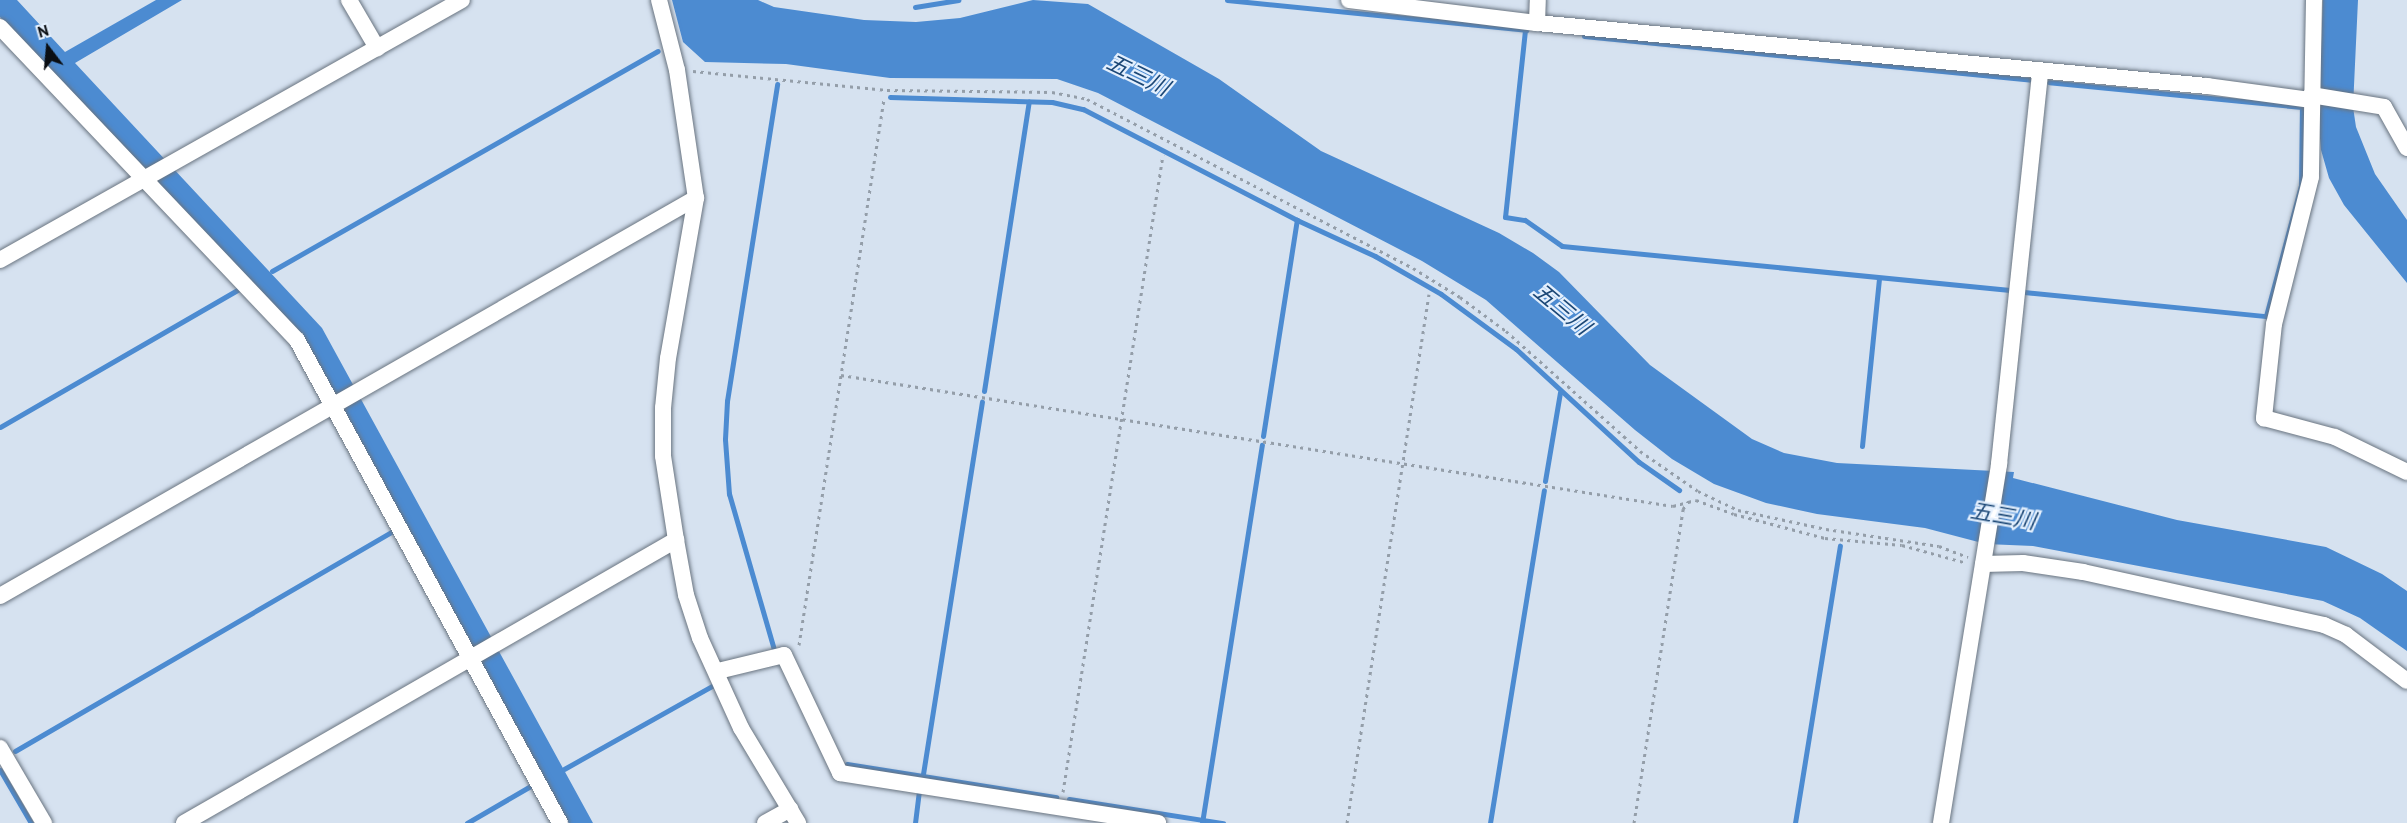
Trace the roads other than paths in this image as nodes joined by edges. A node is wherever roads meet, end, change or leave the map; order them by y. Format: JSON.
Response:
{"nodes":[{"id":1,"x":350,"y":0,"type":"edge"},
{"id":2,"x":462,"y":0,"type":"edge"},
{"id":3,"x":659,"y":0,"type":"edge"},
{"id":4,"x":1349,"y":0,"type":"edge"},
{"id":5,"x":1538,"y":0,"type":"edge"},
{"id":6,"x":2314,"y":0,"type":"edge"},
{"id":7,"x":1537,"y":23,"type":"junction"},
{"id":8,"x":0,"y":27,"type":"edge"},
{"id":9,"x":377,"y":48,"type":"junction"},
{"id":10,"x":2040,"y":72,"type":"junction"},
{"id":11,"x":2311,"y":97,"type":"junction"},
{"id":12,"x":2407,"y":148,"type":"edge"},
{"id":13,"x":147,"y":181,"type":"junction"},
{"id":14,"x":696,"y":198,"type":"junction"},
{"id":15,"x":0,"y":260,"type":"edge"},
{"id":16,"x":333,"y":405,"type":"junction"},
{"id":17,"x":2407,"y":472,"type":"edge"},
{"id":18,"x":676,"y":540,"type":"junction"},
{"id":19,"x":1983,"y":564,"type":"junction"},
{"id":20,"x":0,"y":596,"type":"edge"},
{"id":21,"x":471,"y":657,"type":"junction"},
{"id":22,"x":718,"y":671,"type":"junction"},
{"id":23,"x":2407,"y":681,"type":"edge"},
{"id":24,"x":0,"y":748,"type":"edge"},
{"id":25,"x":794,"y":816,"type":"edge"},
{"id":26,"x":44,"y":823,"type":"edge"},
{"id":27,"x":184,"y":823,"type":"edge"},
{"id":28,"x":560,"y":823,"type":"edge"},
{"id":29,"x":765,"y":823,"type":"edge"},
{"id":30,"x":1158,"y":823,"type":"edge"},
{"id":31,"x":1941,"y":823,"type":"edge"}],
"edges":[{"from":1,"to":9,"type":"street"},
{"from":2,"to":9,"type":"street"},
{"from":3,"to":14,"type":"street"},
{"from":4,"to":7,"type":"street"},
{"from":5,"to":7,"type":"street"},
{"from":6,"to":11,"type":"street"},
{"from":7,"to":10,"type":"street"},
{"from":8,"to":13,"type":"street"},
{"from":9,"to":13,"type":"street"},
{"from":10,"to":11,"type":"street"},
{"from":10,"to":19,"type":"street"},
{"from":11,"to":12,"type":"street"},
{"from":11,"to":17,"type":"street"},
{"from":13,"to":15,"type":"street"},
{"from":13,"to":16,"type":"street"},
{"from":14,"to":16,"type":"street"},
{"from":14,"to":18,"type":"street"},
{"from":16,"to":20,"type":"street"},
{"from":16,"to":21,"type":"street"},
{"from":18,"to":21,"type":"street"},
{"from":18,"to":22,"type":"street"},
{"from":19,"to":23,"type":"street"},
{"from":19,"to":31,"type":"street"},
{"from":21,"to":27,"type":"street"},
{"from":21,"to":28,"type":"street"},
{"from":22,"to":25,"type":"street"},
{"from":22,"to":30,"type":"street"},
{"from":24,"to":26,"type":"street"},
{"from":25,"to":29,"type":"street"}]}
